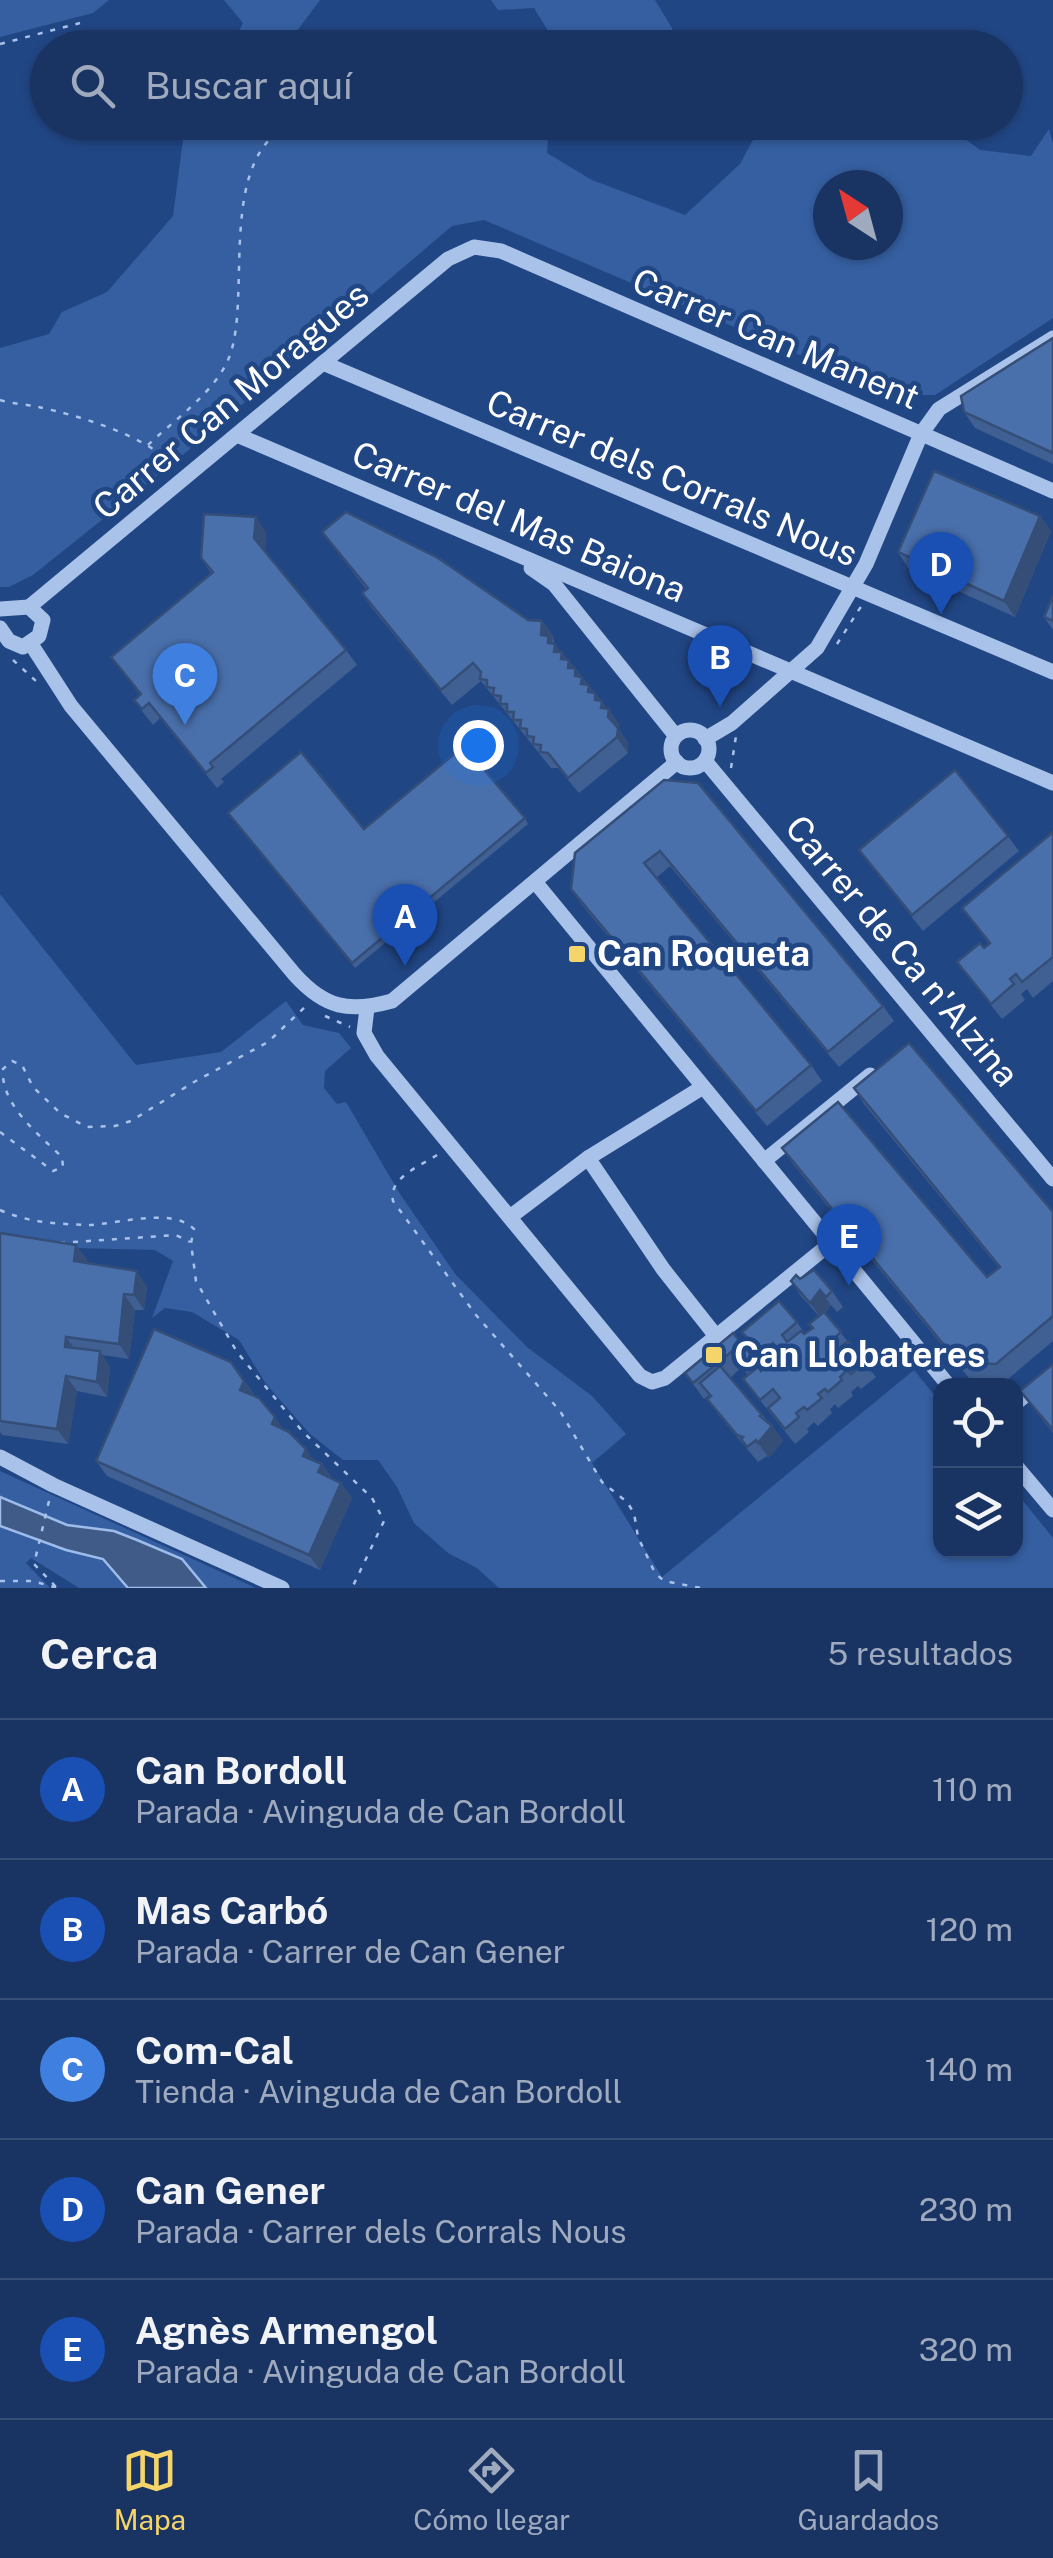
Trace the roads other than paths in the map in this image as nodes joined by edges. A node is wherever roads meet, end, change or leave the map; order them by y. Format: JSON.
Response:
{"nodes":[{"id":1,"x":474,"y":247,"type":"joint"},
{"id":2,"x":1053,"y":338,"type":"edge"},
{"id":3,"x":323,"y":364,"type":"junction"},
{"id":4,"x":921,"y":434,"type":"junction"},
{"id":5,"x":237,"y":436,"type":"junction"},
{"id":6,"x":1053,"y":491,"type":"edge"},
{"id":7,"x":512,"y":554,"type":"junction"},
{"id":8,"x":861,"y":590,"type":"junction"},
{"id":9,"x":30,"y":607,"type":"junction"},
{"id":10,"x":6,"y":609,"type":"edge"},
{"id":11,"x":0,"y":628,"type":"edge"},
{"id":12,"x":31,"y":644,"type":"junction"},
{"id":13,"x":792,"y":670,"type":"junction"},
{"id":14,"x":1053,"y":672,"type":"edge"},
{"id":15,"x":675,"y":735,"type":"junction"},
{"id":16,"x":704,"y":740,"type":"junction"},
{"id":17,"x":677,"y":762,"type":"junction"},
{"id":18,"x":706,"y":762,"type":"junction"},
{"id":19,"x":1053,"y":783,"type":"edge"},
{"id":20,"x":536,"y":882,"type":"junction"},
{"id":21,"x":367,"y":1008,"type":"junction"},
{"id":22,"x":877,"y":1070,"type":"edge"},
{"id":23,"x":703,"y":1087,"type":"junction"},
{"id":24,"x":588,"y":1158,"type":"junction"},
{"id":25,"x":764,"y":1161,"type":"junction"},
{"id":26,"x":1053,"y":1179,"type":"edge"},
{"id":27,"x":510,"y":1217,"type":"junction"},
{"id":28,"x":831,"y":1243,"type":"junction"},
{"id":29,"x":716,"y":1336,"type":"junction"},
{"id":30,"x":1053,"y":1372,"type":"edge"},
{"id":31,"x":942,"y":1378,"type":"edge"},
{"id":32,"x":1023,"y":1397,"type":"edge"},
{"id":33,"x":0,"y":1456,"type":"edge"},
{"id":34,"x":1018,"y":1468,"type":"edge"},
{"id":35,"x":1053,"y":1510,"type":"edge"},
{"id":36,"x":282,"y":1588,"type":"edge"}],
"edges":[{"from":1,"to":3,"type":"street","name":"Carrer Can Moragues"},
{"from":1,"to":4,"type":"street","name":"Carrer Can Manent"},
{"from":2,"to":4,"type":"street"},
{"from":3,"to":5,"type":"street","name":"Carrer Can Moragues"},
{"from":3,"to":8,"type":"street","name":"Carrer dels Corrals Nous"},
{"from":4,"to":6,"type":"street","name":"Carrer Can Manent"},
{"from":4,"to":8,"type":"street"},
{"from":5,"to":7,"type":"street","name":"Carrer del Mas Baiona"},
{"from":5,"to":9,"type":"street","name":"Carrer Can Moragues"},
{"from":7,"to":13,"type":"street","name":"Carrer del Mas Baiona"},
{"from":7,"to":15,"type":"street"},
{"from":8,"to":13,"type":"street"},
{"from":8,"to":14,"type":"street","name":"Carrer dels Corrals Nous"},
{"from":9,"to":10,"type":"street"},
{"from":9,"to":12,"type":"street"},
{"from":10,"to":11,"type":"street"},
{"from":11,"to":12,"type":"street"},
{"from":12,"to":21,"type":"street"},
{"from":13,"to":16,"type":"street"},
{"from":13,"to":19,"type":"street","name":"Carrer del Mas Baiona"},
{"from":15,"to":16,"type":"street"},
{"from":15,"to":17,"type":"street"},
{"from":16,"to":18,"type":"street"},
{"from":17,"to":18,"type":"street"},
{"from":17,"to":20,"type":"street"},
{"from":18,"to":26,"type":"street","name":"Carrer de Ca n'Alzina"},
{"from":20,"to":21,"type":"street"},
{"from":20,"to":23,"type":"street"},
{"from":21,"to":27,"type":"street"},
{"from":22,"to":25,"type":"street"},
{"from":23,"to":24,"type":"street"},
{"from":23,"to":25,"type":"street"},
{"from":24,"to":27,"type":"street"},
{"from":24,"to":29,"type":"street"},
{"from":25,"to":28,"type":"street"},
{"from":27,"to":29,"type":"street"},
{"from":28,"to":29,"type":"street"},
{"from":28,"to":31,"type":"street"},
{"from":30,"to":32,"type":"street"},
{"from":33,"to":36,"type":"street"},
{"from":34,"to":35,"type":"street"}]}
